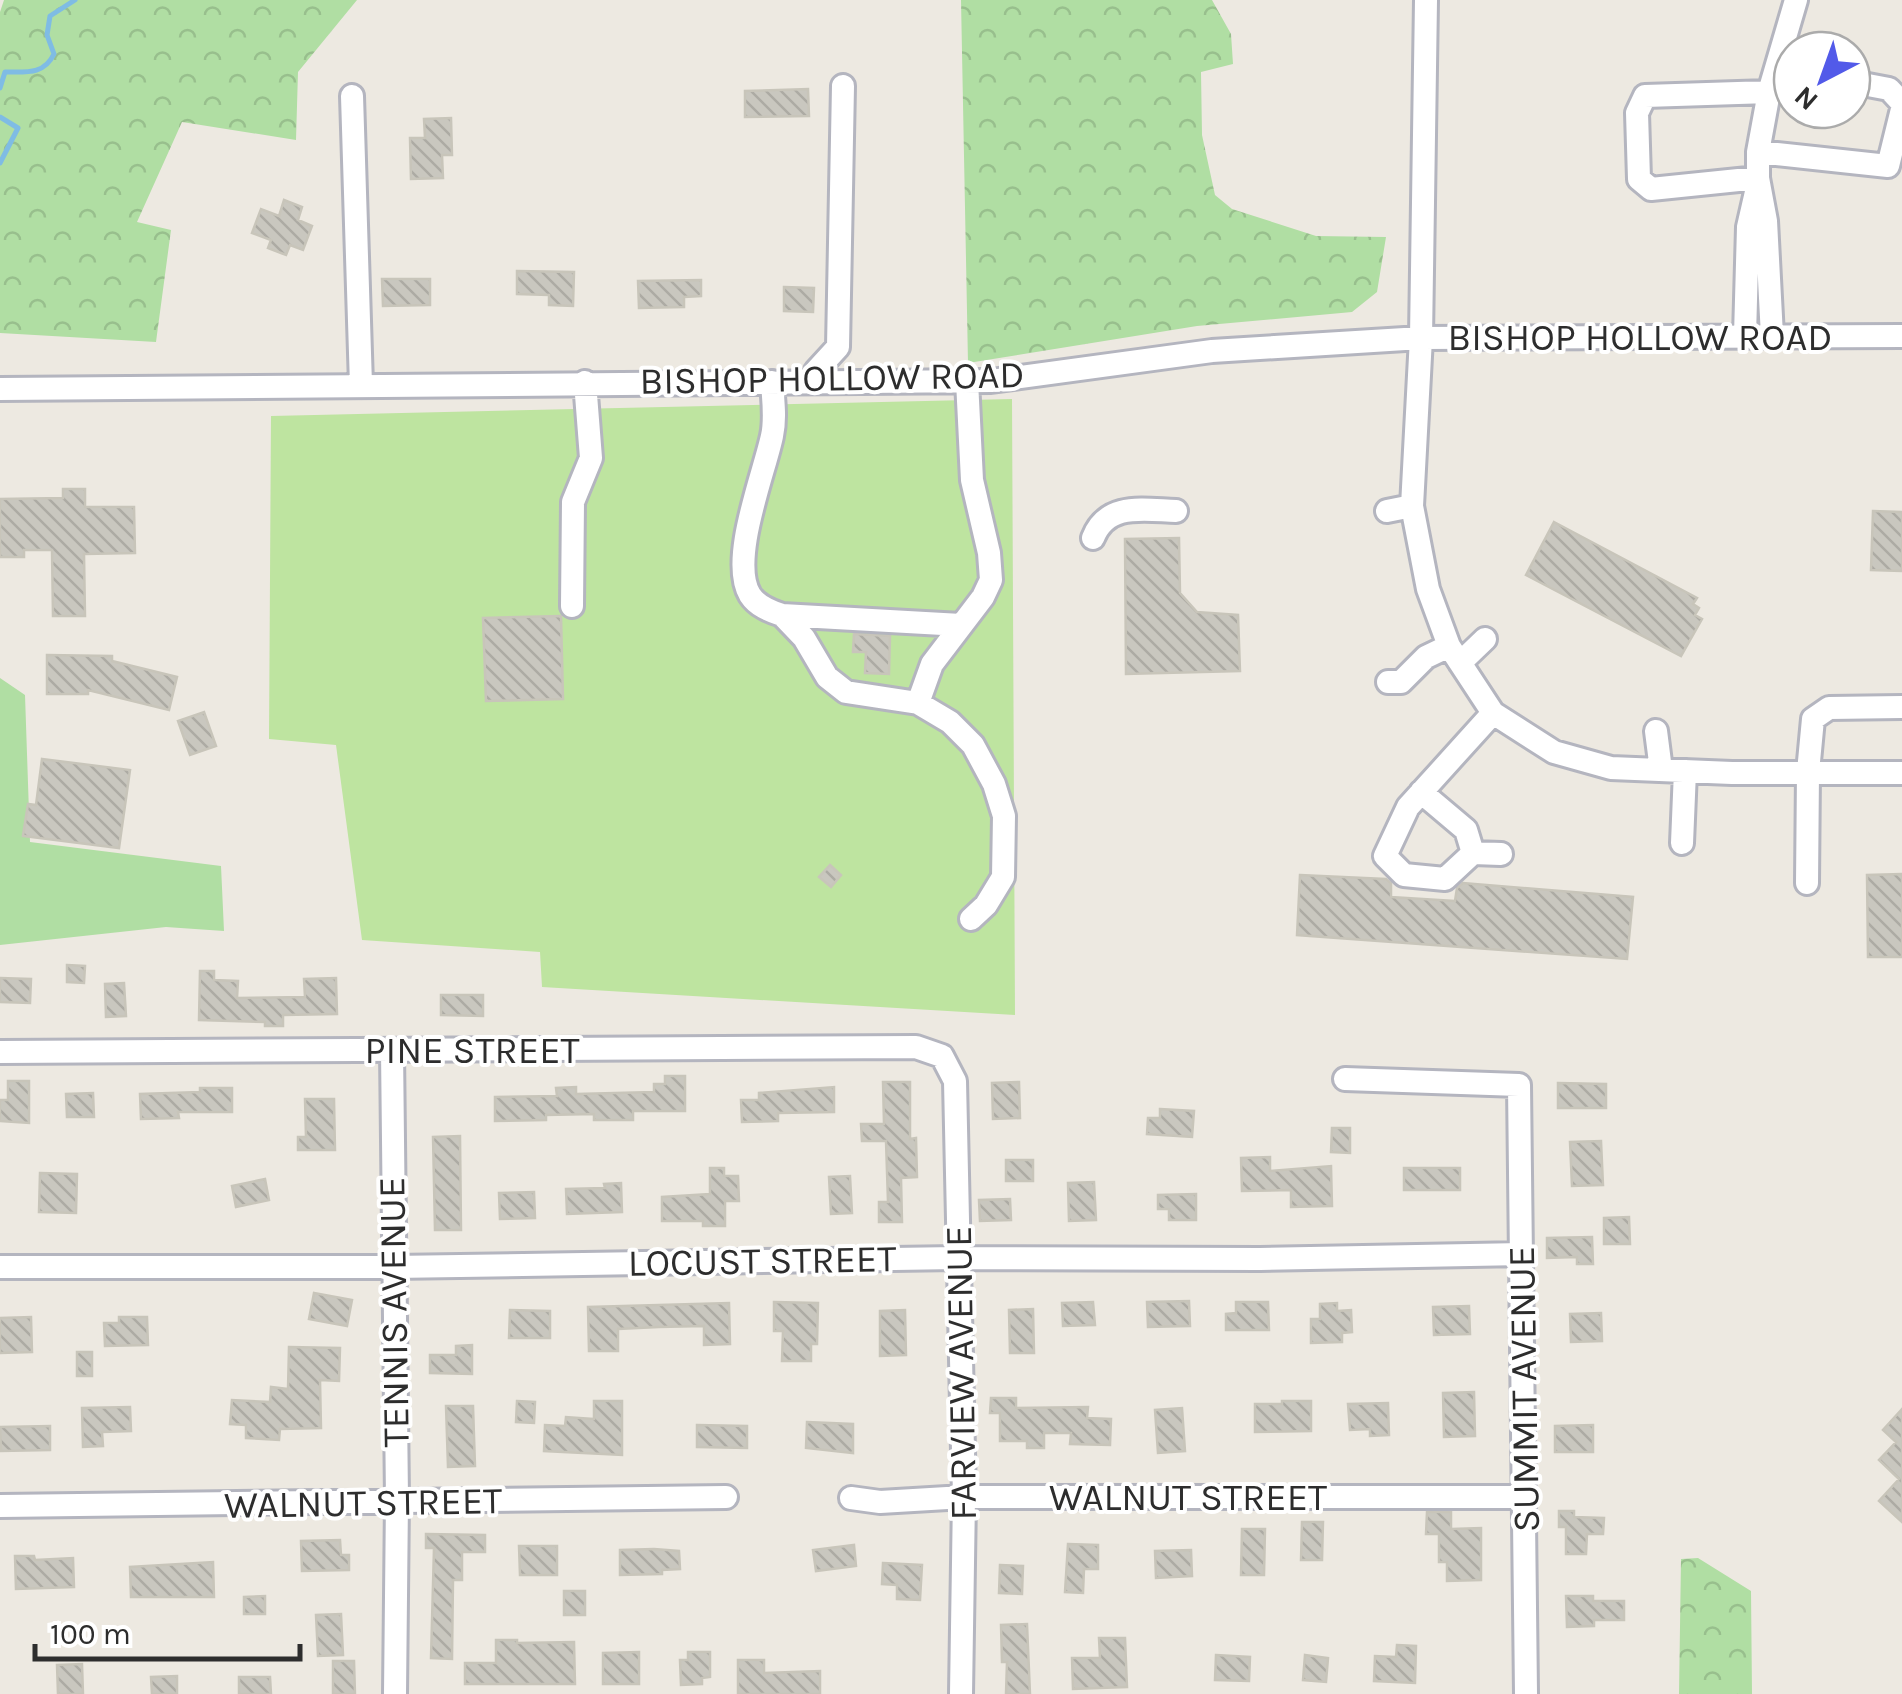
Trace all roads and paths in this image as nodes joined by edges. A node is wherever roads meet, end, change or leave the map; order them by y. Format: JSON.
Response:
{"nodes":[{"id":1,"x":1426,"y":0,"type":"edge"},
{"id":2,"x":1796,"y":0,"type":"edge"},
{"id":3,"x":1790,"y":30,"type":"edge"},
{"id":4,"x":1772,"y":79,"type":"edge"},
{"id":5,"x":1872,"y":85,"type":"edge"},
{"id":6,"x":843,"y":86,"type":"dead end"},
{"id":7,"x":352,"y":96,"type":"dead end"},
{"id":8,"x":1772,"y":105,"type":"edge"},
{"id":9,"x":1902,"y":106,"type":"edge"},
{"id":10,"x":1758,"y":152,"type":"junction"},
{"id":11,"x":1758,"y":178,"type":"junction"},
{"id":12,"x":1746,"y":336,"type":"junction"},
{"id":13,"x":1772,"y":336,"type":"junction"},
{"id":14,"x":1902,"y":336,"type":"edge"},
{"id":15,"x":1421,"y":338,"type":"junction"},
{"id":16,"x":968,"y":381,"type":"junction"},
{"id":17,"x":585,"y":382,"type":"junction"},
{"id":18,"x":772,"y":382,"type":"junction"},
{"id":19,"x":814,"y":382,"type":"junction"},
{"id":20,"x":362,"y":385,"type":"junction"},
{"id":21,"x":0,"y":390,"type":"edge"},
{"id":22,"x":1412,"y":506,"type":"junction"},
{"id":23,"x":1176,"y":511,"type":"dead end"},
{"id":24,"x":1387,"y":511,"type":"dead end"},
{"id":25,"x":1093,"y":538,"type":"dead end"},
{"id":26,"x":572,"y":606,"type":"dead end"},
{"id":27,"x":782,"y":615,"type":"junction"},
{"id":28,"x":960,"y":625,"type":"junction"},
{"id":29,"x":1485,"y":638,"type":"dead end"},
{"id":30,"x":1454,"y":654,"type":"junction"},
{"id":31,"x":1388,"y":682,"type":"dead end"},
{"id":32,"x":918,"y":703,"type":"junction"},
{"id":33,"x":1902,"y":707,"type":"edge"},
{"id":34,"x":1493,"y":713,"type":"junction"},
{"id":35,"x":1656,"y":731,"type":"dead end"},
{"id":36,"x":1673,"y":771,"type":"junction"},
{"id":37,"x":1808,"y":772,"type":"junction"},
{"id":38,"x":1902,"y":773,"type":"edge"},
{"id":39,"x":1408,"y":799,"type":"junction"},
{"id":40,"x":1682,"y":844,"type":"dead end"},
{"id":41,"x":1473,"y":853,"type":"junction"},
{"id":42,"x":1501,"y":854,"type":"dead end"},
{"id":43,"x":1807,"y":882,"type":"dead end"},
{"id":44,"x":971,"y":919,"type":"dead end"},
{"id":45,"x":392,"y":1050,"type":"junction"},
{"id":46,"x":0,"y":1052,"type":"edge"},
{"id":47,"x":942,"y":1056,"type":"joint"},
{"id":48,"x":1345,"y":1078,"type":"dead end"},
{"id":49,"x":1524,"y":1254,"type":"junction"},
{"id":50,"x":957,"y":1258,"type":"junction"},
{"id":51,"x":0,"y":1267,"type":"edge"},
{"id":52,"x":392,"y":1267,"type":"junction"},
{"id":53,"x":726,"y":1497,"type":"dead end"},
{"id":54,"x":964,"y":1497,"type":"junction"},
{"id":55,"x":852,"y":1498,"type":"dead end"},
{"id":56,"x":1526,"y":1498,"type":"junction"},
{"id":57,"x":397,"y":1499,"type":"junction"},
{"id":58,"x":0,"y":1506,"type":"edge"},
{"id":59,"x":395,"y":1694,"type":"edge"},
{"id":60,"x":962,"y":1694,"type":"edge"},
{"id":61,"x":1526,"y":1694,"type":"edge"}],
"edges":[{"from":1,"to":15,"type":"street"},
{"from":2,"to":3,"type":"street"},
{"from":4,"to":11,"type":"street"},
{"from":5,"to":9,"type":"street"},
{"from":6,"to":19,"type":"street"},
{"from":7,"to":20,"type":"street"},
{"from":8,"to":10,"type":"street"},
{"from":9,"to":10,"type":"street"},
{"from":10,"to":11,"type":"street"},
{"from":11,"to":12,"type":"street"},
{"from":11,"to":13,"type":"street"},
{"from":12,"to":13,"type":"street","name":"BISHOP HOLLOW ROAD"},
{"from":12,"to":15,"type":"street","name":"BISHOP HOLLOW ROAD"},
{"from":13,"to":14,"type":"street","name":"BISHOP HOLLOW ROAD"},
{"from":15,"to":16,"type":"street","name":"BISHOP HOLLOW ROAD"},
{"from":15,"to":22,"type":"street"},
{"from":16,"to":19,"type":"street","name":"BISHOP HOLLOW ROAD"},
{"from":16,"to":28,"type":"street"},
{"from":17,"to":18,"type":"street","name":"BISHOP HOLLOW ROAD"},
{"from":17,"to":20,"type":"street","name":"BISHOP HOLLOW ROAD"},
{"from":17,"to":26,"type":"street"},
{"from":18,"to":19,"type":"street","name":"BISHOP HOLLOW ROAD"},
{"from":18,"to":27,"type":"street"},
{"from":20,"to":21,"type":"street","name":"BISHOP HOLLOW ROAD"},
{"from":22,"to":24,"type":"street"},
{"from":22,"to":30,"type":"street"},
{"from":23,"to":25,"type":"street"},
{"from":27,"to":28,"type":"street"},
{"from":27,"to":32,"type":"street"},
{"from":28,"to":32,"type":"street"},
{"from":29,"to":30,"type":"street"},
{"from":30,"to":31,"type":"street"},
{"from":30,"to":34,"type":"street"},
{"from":32,"to":44,"type":"street"},
{"from":33,"to":37,"type":"street"},
{"from":34,"to":36,"type":"street"},
{"from":34,"to":39,"type":"street"},
{"from":35,"to":36,"type":"street"},
{"from":36,"to":37,"type":"street"},
{"from":36,"to":40,"type":"street"},
{"from":37,"to":38,"type":"street"},
{"from":37,"to":43,"type":"street"},
{"from":39,"to":41,"type":"street"},
{"from":39,"to":41,"type":"street"},
{"from":41,"to":42,"type":"street"},
{"from":45,"to":46,"type":"street","name":"PINE STREET"},
{"from":45,"to":47,"type":"street","name":"PINE STREET"},
{"from":45,"to":52,"type":"street","name":"TENNIS AVENUE"},
{"from":47,"to":50,"type":"street","name":"FARVIEW AVENUE"},
{"from":48,"to":49,"type":"street","name":"SUMMIT AVENUE"},
{"from":49,"to":50,"type":"street","name":"LOCUST STREET"},
{"from":49,"to":56,"type":"street","name":"SUMMIT AVENUE"},
{"from":50,"to":52,"type":"street","name":"LOCUST STREET"},
{"from":50,"to":54,"type":"street","name":"FARVIEW AVENUE"},
{"from":51,"to":52,"type":"street","name":"LOCUST STREET"},
{"from":52,"to":57,"type":"street","name":"TENNIS AVENUE"},
{"from":53,"to":57,"type":"street","name":"WALNUT STREET"},
{"from":54,"to":55,"type":"street","name":"WALNUT STREET"},
{"from":54,"to":56,"type":"street","name":"WALNUT STREET"},
{"from":54,"to":60,"type":"street","name":"FARVIEW AVENUE"},
{"from":56,"to":61,"type":"street","name":"SUMMIT AVENUE"},
{"from":57,"to":58,"type":"street","name":"WALNUT STREET"},
{"from":57,"to":59,"type":"street","name":"TENNIS AVENUE"}]}
